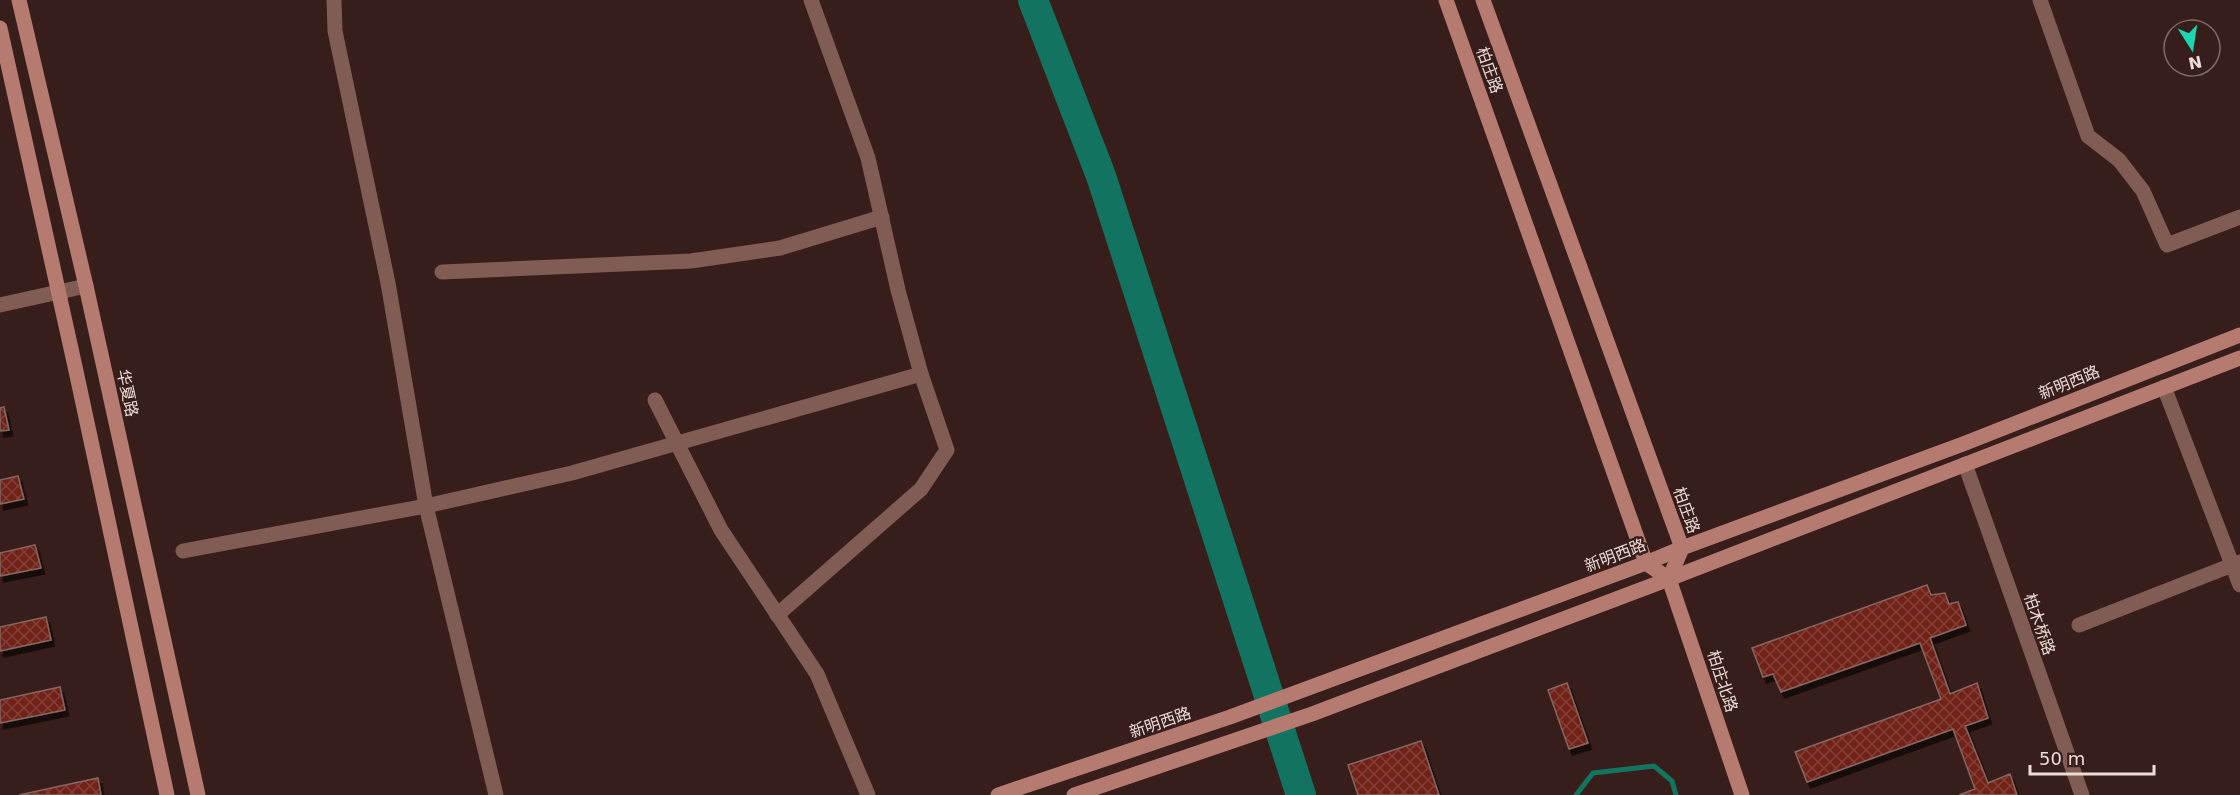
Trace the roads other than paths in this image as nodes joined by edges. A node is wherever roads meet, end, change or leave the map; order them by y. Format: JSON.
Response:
{"nodes":[{"id":1,"x":19,"y":0,"type":"edge"},
{"id":2,"x":334,"y":0,"type":"edge"},
{"id":3,"x":811,"y":0,"type":"edge"},
{"id":4,"x":1446,"y":0,"type":"edge"},
{"id":5,"x":1483,"y":0,"type":"edge"},
{"id":6,"x":2040,"y":0,"type":"edge"},
{"id":7,"x":0,"y":28,"type":"edge"},
{"id":8,"x":882,"y":217,"type":"junction"},
{"id":9,"x":2240,"y":217,"type":"edge"},
{"id":10,"x":442,"y":272,"type":"dead end"},
{"id":11,"x":86,"y":286,"type":"junction"},
{"id":12,"x":59,"y":292,"type":"junction"},
{"id":13,"x":0,"y":305,"type":"edge"},
{"id":14,"x":2240,"y":335,"type":"edge"},
{"id":15,"x":2240,"y":358,"type":"edge"},
{"id":16,"x":921,"y":374,"type":"junction"},
{"id":17,"x":2164,"y":387,"type":"junction"},
{"id":18,"x":655,"y":400,"type":"dead end"},
{"id":19,"x":677,"y":443,"type":"junction"},
{"id":20,"x":1965,"y":464,"type":"junction"},
{"id":21,"x":426,"y":506,"type":"junction"},
{"id":22,"x":1682,"y":548,"type":"junction"},
{"id":23,"x":183,"y":551,"type":"dead end"},
{"id":24,"x":1646,"y":563,"type":"junction"},
{"id":25,"x":2236,"y":563,"type":"edge"},
{"id":26,"x":1670,"y":579,"type":"junction"},
{"id":27,"x":2240,"y":585,"type":"edge"},
{"id":28,"x":777,"y":615,"type":"junction"},
{"id":29,"x":2079,"y":625,"type":"dead end"},
{"id":30,"x":167,"y":795,"type":"edge"},
{"id":31,"x":198,"y":795,"type":"edge"},
{"id":32,"x":496,"y":795,"type":"edge"},
{"id":33,"x":868,"y":795,"type":"edge"},
{"id":34,"x":998,"y":795,"type":"edge"},
{"id":35,"x":1074,"y":795,"type":"edge"},
{"id":36,"x":1742,"y":795,"type":"edge"},
{"id":37,"x":2082,"y":795,"type":"edge"}],
"edges":[{"from":1,"to":11,"type":"street","name":"华夏路"},
{"from":2,"to":21,"type":"street"},
{"from":3,"to":8,"type":"street"},
{"from":4,"to":24,"type":"street","name":"柏庄路"},
{"from":5,"to":22,"type":"street","name":"柏庄路"},
{"from":6,"to":9,"type":"street"},
{"from":7,"to":12,"type":"street"},
{"from":8,"to":10,"type":"street"},
{"from":8,"to":16,"type":"street"},
{"from":11,"to":12,"type":"street"},
{"from":11,"to":31,"type":"street","name":"华夏路"},
{"from":12,"to":13,"type":"street"},
{"from":12,"to":30,"type":"street"},
{"from":14,"to":22,"type":"street","name":"新明西路"},
{"from":15,"to":17,"type":"street"},
{"from":16,"to":19,"type":"street"},
{"from":16,"to":28,"type":"street"},
{"from":17,"to":20,"type":"street"},
{"from":17,"to":25,"type":"street"},
{"from":18,"to":19,"type":"street"},
{"from":19,"to":21,"type":"street"},
{"from":19,"to":28,"type":"street"},
{"from":20,"to":26,"type":"street"},
{"from":20,"to":37,"type":"street","name":"柏木桥路"},
{"from":21,"to":23,"type":"street"},
{"from":21,"to":32,"type":"street"},
{"from":22,"to":24,"type":"street","name":"新明西路"},
{"from":22,"to":26,"type":"street","name":"柏庄路"},
{"from":24,"to":26,"type":"street"},
{"from":24,"to":34,"type":"street","name":"新明西路"},
{"from":25,"to":27,"type":"street"},
{"from":25,"to":29,"type":"street"},
{"from":26,"to":35,"type":"street"},
{"from":26,"to":36,"type":"street","name":"柏庄北路"},
{"from":28,"to":33,"type":"street"}]}
